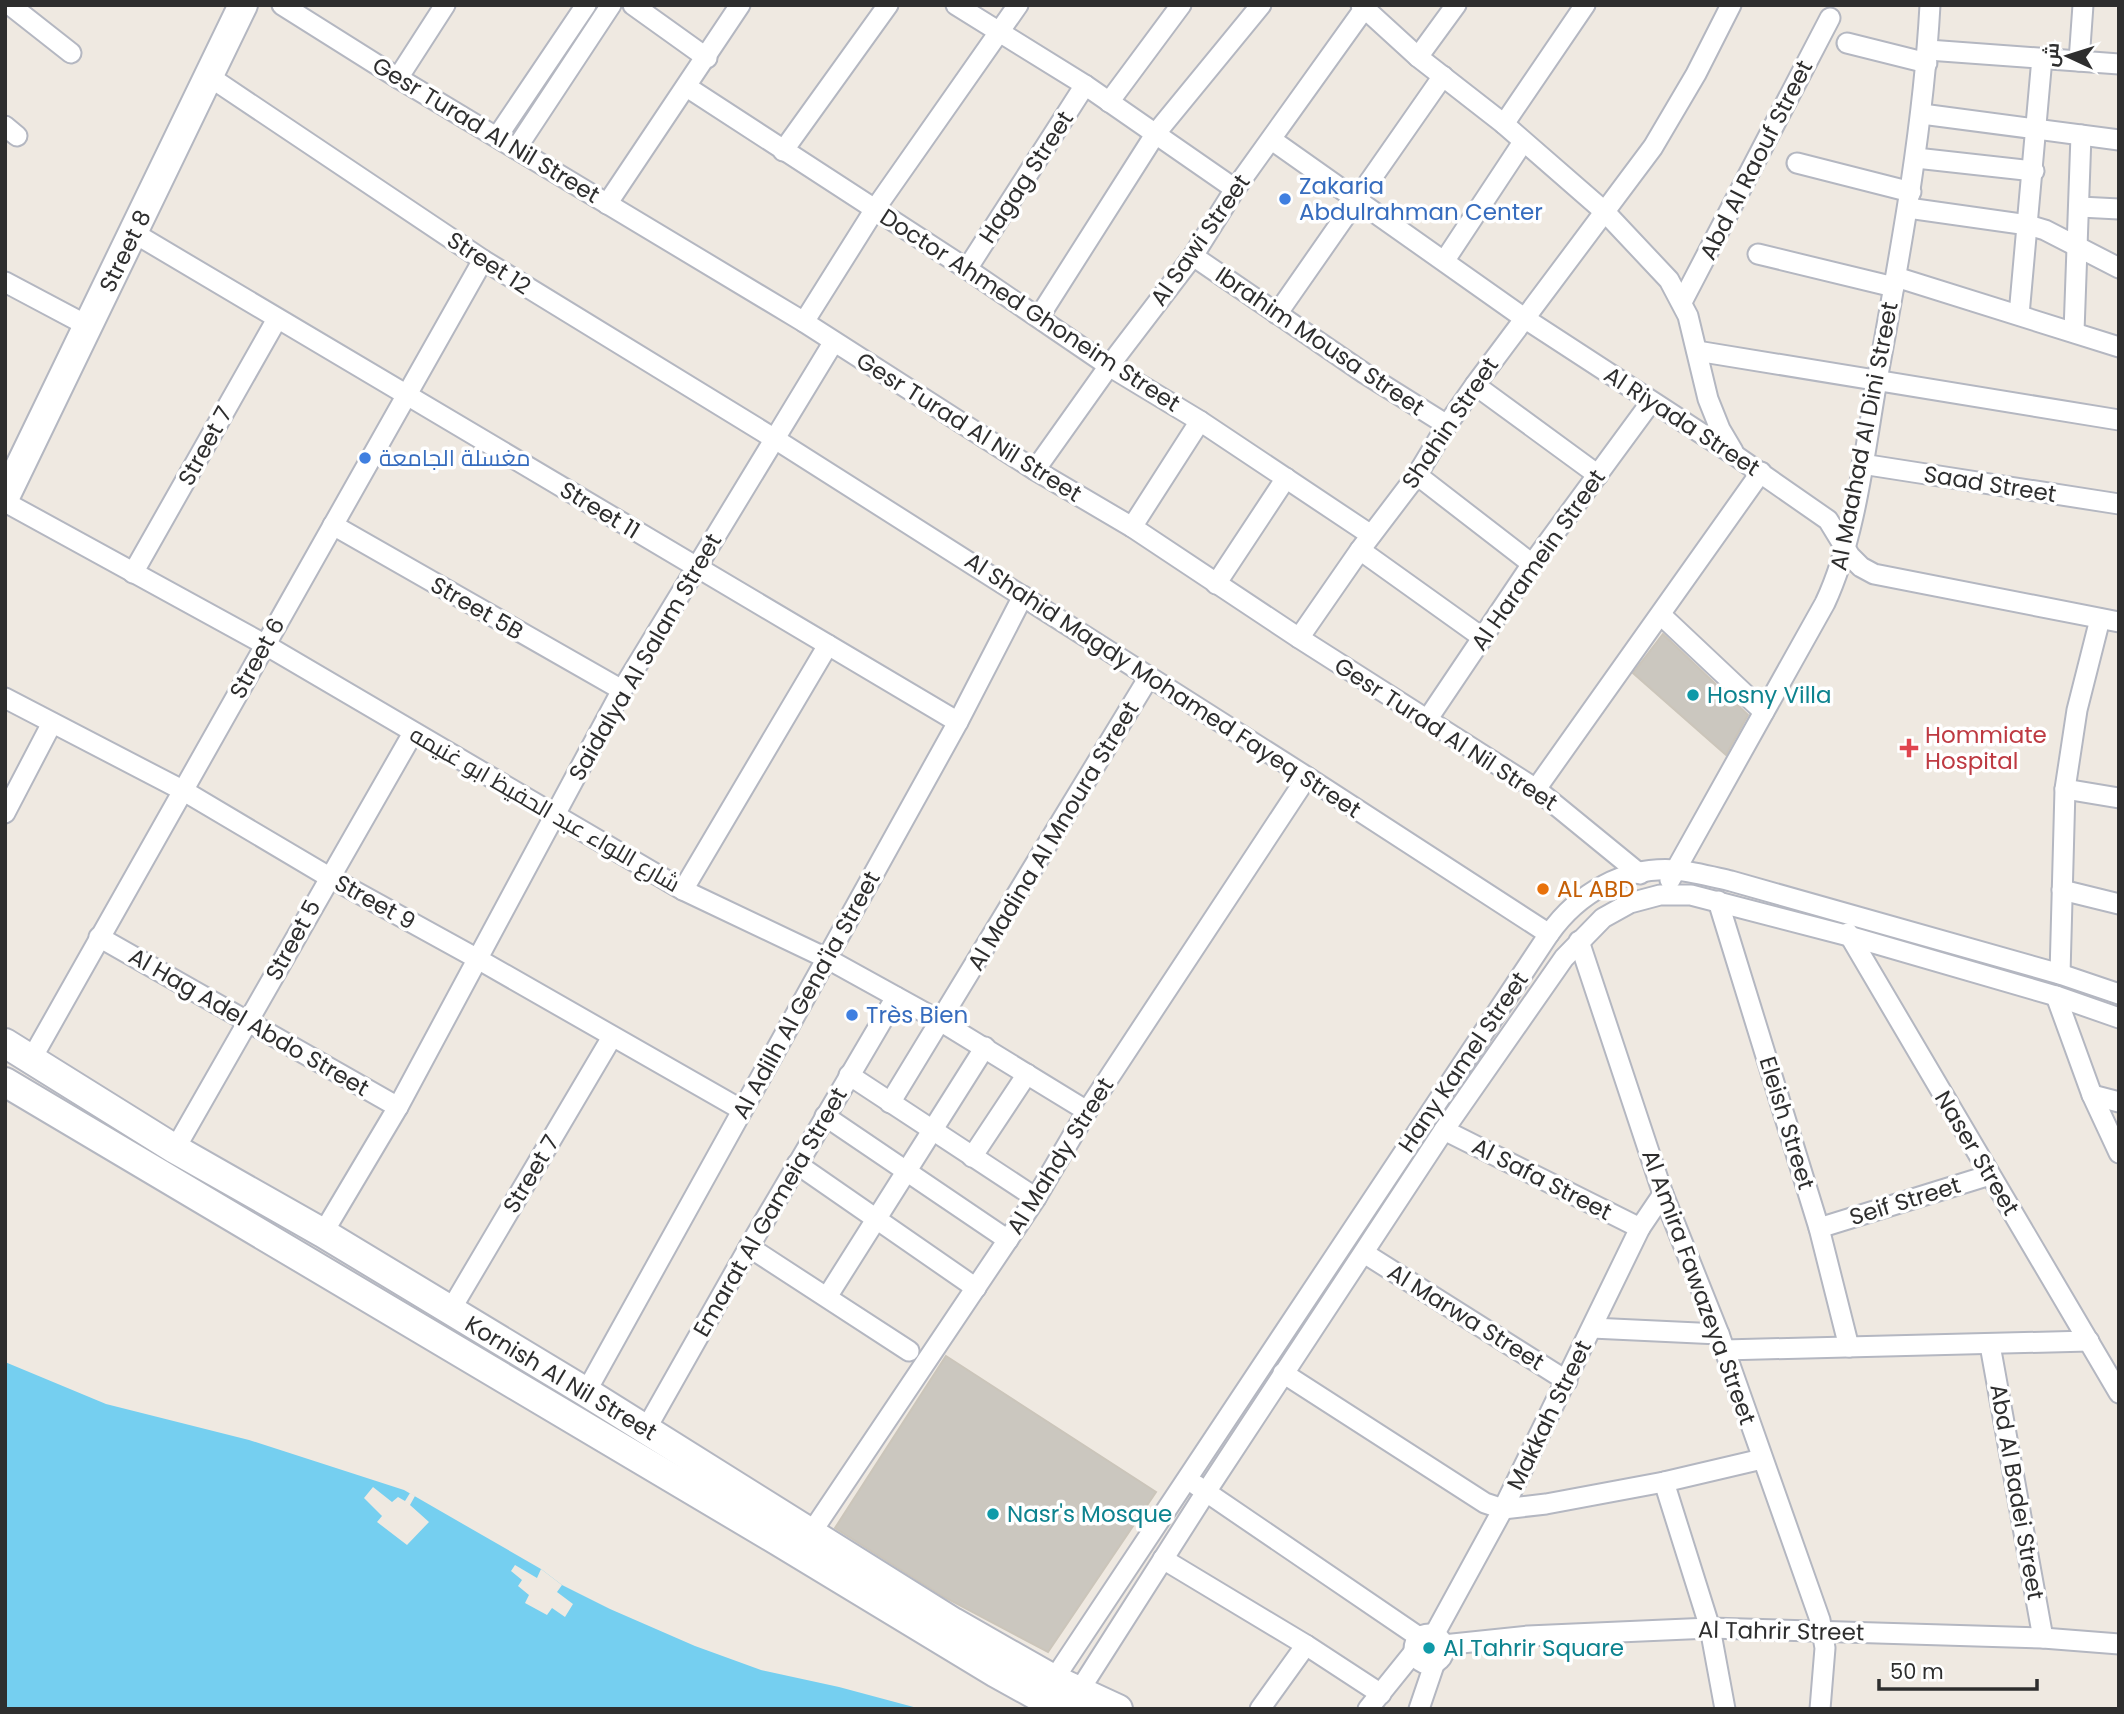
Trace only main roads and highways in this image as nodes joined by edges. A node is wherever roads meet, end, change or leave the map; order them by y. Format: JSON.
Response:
{"nodes":[{"id":1,"x":243,"y":5,"type":"edge"},
{"id":2,"x":5,"y":497,"type":"edge"},
{"id":3,"x":5,"y":1042,"type":"edge"},
{"id":4,"x":5,"y":1082,"type":"edge"},
{"id":5,"x":1061,"y":1697,"type":"edge"},
{"id":6,"x":1118,"y":1709,"type":"edge"}],
"edges":[{"from":1,"to":2,"type":"main road","name":"Street 8"},
{"from":3,"to":5,"type":"main road","name":"Kornish Al Nil Street"},
{"from":4,"to":5,"type":"main road","name":"Kornish Al Nil Street"},
{"from":5,"to":6,"type":"main road","name":"Kornish Al Nil Street"}]}
